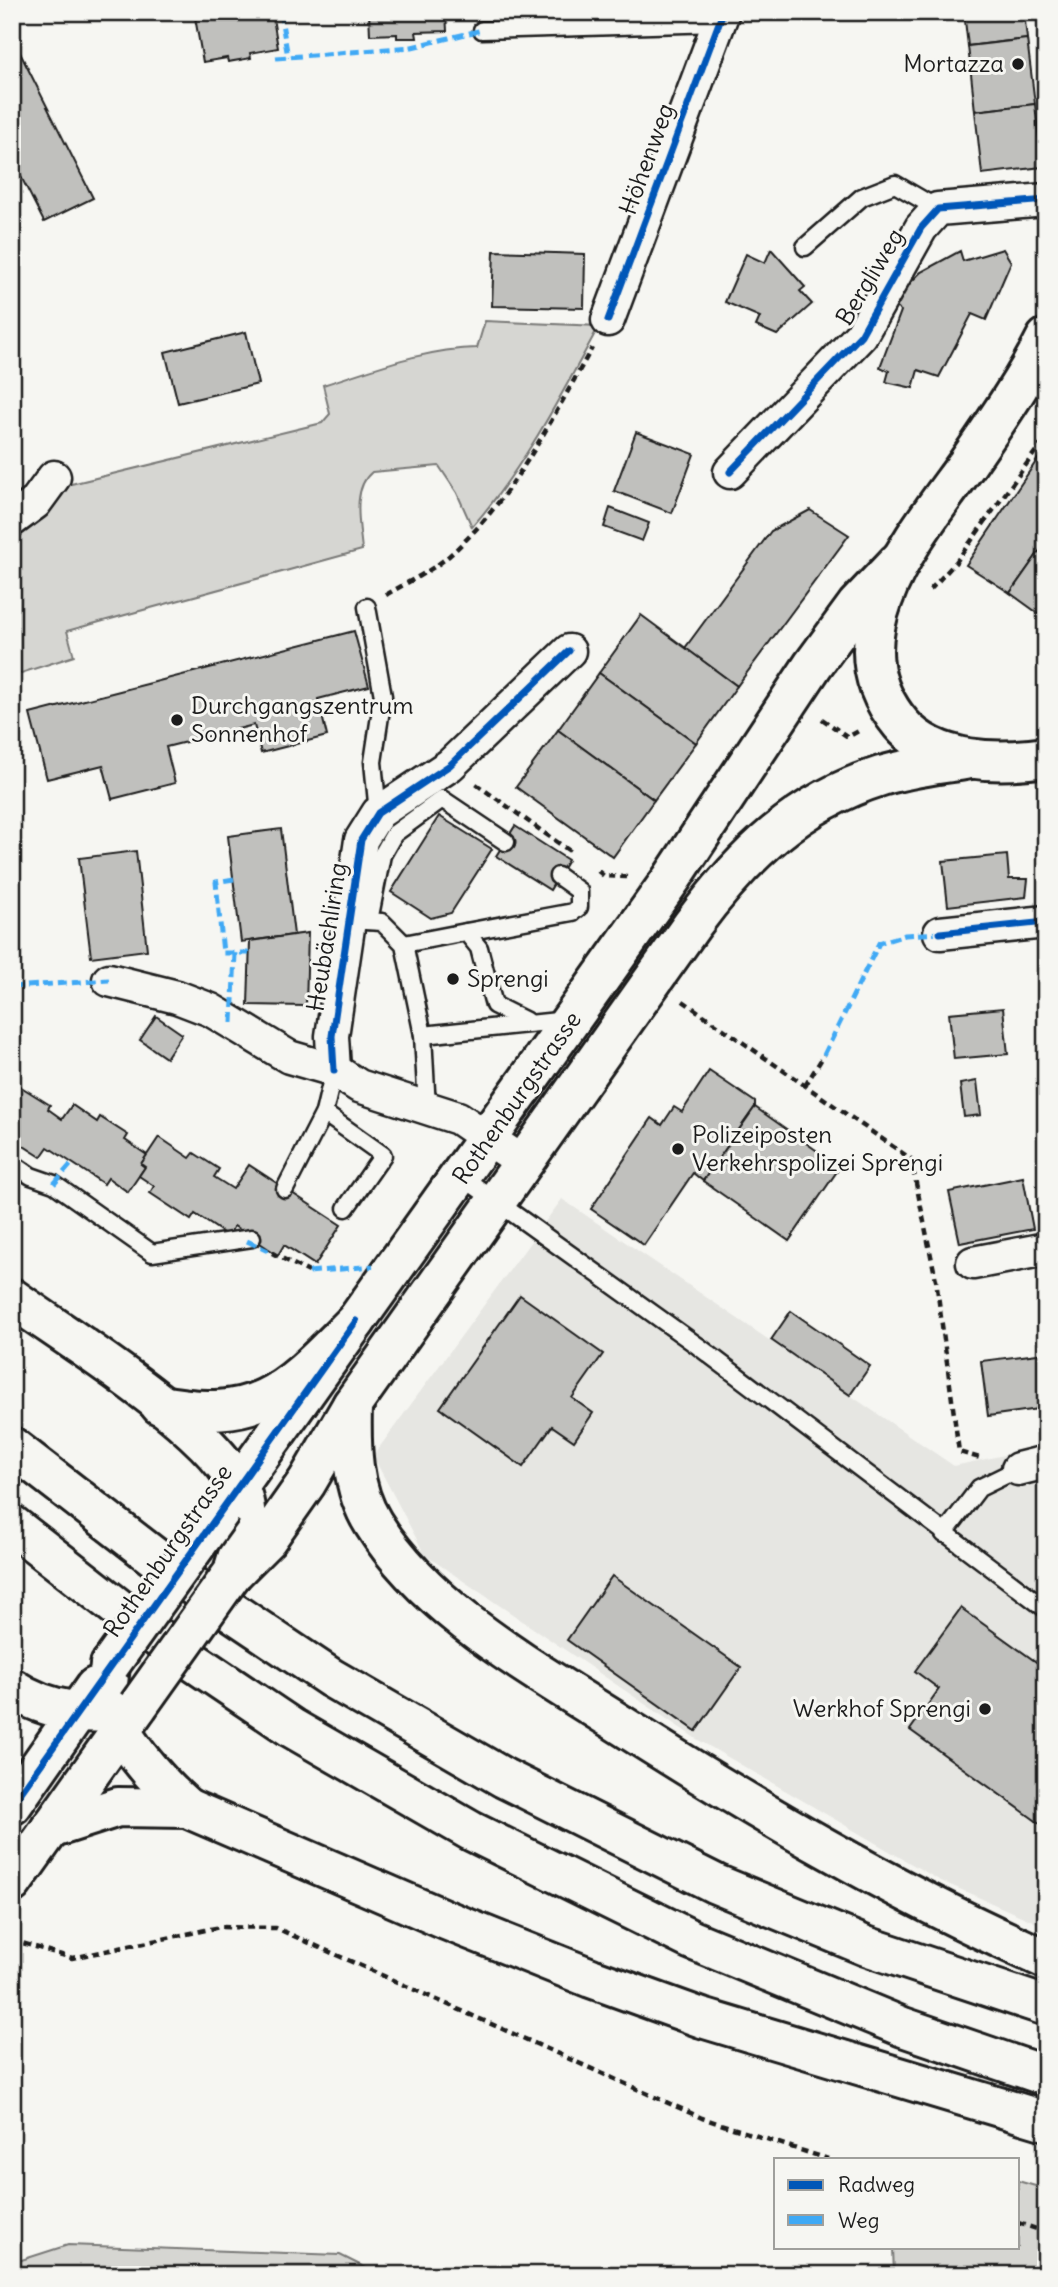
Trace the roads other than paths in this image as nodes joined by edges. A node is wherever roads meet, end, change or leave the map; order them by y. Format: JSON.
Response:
{"nodes":[{"id":1,"x":721,"y":17,"type":"edge"},
{"id":2,"x":482,"y":30,"type":"dead end"},
{"id":3,"x":1046,"y":200,"type":"edge"},
{"id":4,"x":939,"y":209,"type":"junction"},
{"id":5,"x":805,"y":247,"type":"dead end"},
{"id":6,"x":608,"y":320,"type":"road end"},
{"id":7,"x":1042,"y":351,"type":"edge"},
{"id":8,"x":730,"y":472,"type":"dead end"},
{"id":9,"x":54,"y":477,"type":"dead end"},
{"id":10,"x":12,"y":520,"type":"edge"},
{"id":11,"x":898,"y":562,"type":"junction"},
{"id":12,"x":367,"y":607,"type":"road end"},
{"id":13,"x":569,"y":651,"type":"dead end"},
{"id":14,"x":1046,"y":757,"type":"edge"},
{"id":15,"x":970,"y":759,"type":"junction"},
{"id":16,"x":379,"y":813,"type":"junction"},
{"id":17,"x":506,"y":842,"type":"dead end"},
{"id":18,"x":558,"y":876,"type":"dead end"},
{"id":19,"x":359,"y":921,"type":"junction"},
{"id":20,"x":1046,"y":922,"type":"edge"},
{"id":21,"x":466,"y":932,"type":"junction"},
{"id":22,"x":940,"y":933,"type":"dead end"},
{"id":23,"x":404,"y":943,"type":"junction"},
{"id":24,"x":109,"y":980,"type":"dead end"},
{"id":25,"x":573,"y":1019,"type":"junction"},
{"id":26,"x":526,"y":1021,"type":"junction"},
{"id":27,"x":423,"y":1035,"type":"junction"},
{"id":28,"x":334,"y":1070,"type":"junction"},
{"id":29,"x":427,"y":1109,"type":"junction"},
{"id":30,"x":324,"y":1113,"type":"junction"},
{"id":31,"x":489,"y":1138,"type":"junction"},
{"id":32,"x":12,"y":1163,"type":"edge"},
{"id":33,"x":524,"y":1163,"type":"junction"},
{"id":34,"x":461,"y":1176,"type":"junction"},
{"id":35,"x":285,"y":1189,"type":"dead end"},
{"id":36,"x":497,"y":1201,"type":"junction"},
{"id":37,"x":346,"y":1208,"type":"dead end"},
{"id":38,"x":252,"y":1238,"type":"dead end"},
{"id":39,"x":1046,"y":1249,"type":"edge"},
{"id":40,"x":973,"y":1263,"type":"dead end"},
{"id":41,"x":12,"y":1298,"type":"edge"},
{"id":42,"x":356,"y":1321,"type":"junction"},
{"id":43,"x":160,"y":1405,"type":"junction"},
{"id":44,"x":352,"y":1405,"type":"junction"},
{"id":45,"x":12,"y":1447,"type":"edge"},
{"id":46,"x":1032,"y":1466,"type":"edge"},
{"id":47,"x":243,"y":1514,"type":"junction"},
{"id":48,"x":12,"y":1525,"type":"edge"},
{"id":49,"x":944,"y":1534,"type":"junction"},
{"id":50,"x":1046,"y":1609,"type":"edge"},
{"id":51,"x":12,"y":1688,"type":"edge"},
{"id":52,"x":110,"y":1698,"type":"junction"},
{"id":53,"x":12,"y":1805,"type":"edge"},
{"id":54,"x":187,"y":1808,"type":"junction"},
{"id":55,"x":50,"y":1829,"type":"junction"},
{"id":56,"x":12,"y":1883,"type":"edge"},
{"id":57,"x":1046,"y":1959,"type":"edge"},
{"id":58,"x":1046,"y":2006,"type":"edge"},
{"id":59,"x":1046,"y":2076,"type":"edge"},
{"id":60,"x":1046,"y":2120,"type":"edge"}],
"edges":[{"from":1,"to":2,"type":"lane"},
{"from":1,"to":6,"type":"street","name":"Höhenweg"},
{"from":3,"to":4,"type":"street"},
{"from":4,"to":5,"type":"lane"},
{"from":4,"to":8,"type":"street","name":"Bergliweg"},
{"from":7,"to":11,"type":"main road"},
{"from":9,"to":10,"type":"street"},
{"from":11,"to":15,"type":"main road"},
{"from":11,"to":25,"type":"main road","name":"Rothenburgstrasse"},
{"from":12,"to":16,"type":"lane"},
{"from":13,"to":16,"type":"street","name":"Heubächliring"},
{"from":14,"to":15,"type":"main road"},
{"from":15,"to":33,"type":"main road","name":"Rothenburgstrasse"},
{"from":16,"to":19,"type":"street","name":"Heubächliring"},
{"from":17,"to":19,"type":"lane"},
{"from":18,"to":21,"type":"lane"},
{"from":19,"to":23,"type":"lane"},
{"from":19,"to":28,"type":"street","name":"Heubächliring"},
{"from":20,"to":22,"type":"street"},
{"from":21,"to":23,"type":"lane"},
{"from":21,"to":26,"type":"lane"},
{"from":23,"to":27,"type":"lane"},
{"from":24,"to":28,"type":"street"},
{"from":25,"to":26,"type":"lane"},
{"from":25,"to":31,"type":"main road","name":"Rothenburgstrasse"},
{"from":26,"to":27,"type":"lane"},
{"from":27,"to":29,"type":"lane"},
{"from":28,"to":29,"type":"street"},
{"from":28,"to":30,"type":"lane"},
{"from":29,"to":31,"type":"street"},
{"from":30,"to":35,"type":"lane"},
{"from":30,"to":37,"type":"lane"},
{"from":31,"to":33,"type":"street"},
{"from":31,"to":34,"type":"main road","name":"Rothenburgstrasse"},
{"from":32,"to":38,"type":"lane"},
{"from":33,"to":36,"type":"main road","name":"Rothenburgstrasse"},
{"from":34,"to":36,"type":"lane"},
{"from":34,"to":42,"type":"main road","name":"Rothenburgstrasse"},
{"from":36,"to":44,"type":"main road","name":"Rothenburgstrasse"},
{"from":36,"to":49,"type":"lane"},
{"from":39,"to":40,"type":"street"},
{"from":41,"to":43,"type":"main road"},
{"from":42,"to":43,"type":"main road"},
{"from":42,"to":47,"type":"main road","name":"Rothenburgstrasse"},
{"from":43,"to":47,"type":"main road"},
{"from":44,"to":47,"type":"main road","name":"Rothenburgstrasse"},
{"from":44,"to":57,"type":"main road"},
{"from":45,"to":58,"type":"main road"},
{"from":46,"to":49,"type":"lane"},
{"from":47,"to":52,"type":"main road","name":"Rothenburgstrasse","bridge":true},
{"from":47,"to":52,"type":"main road","name":"Rothenburgstrasse","bridge":true},
{"from":48,"to":59,"type":"main road"},
{"from":49,"to":50,"type":"lane"},
{"from":51,"to":52,"type":"main road"},
{"from":52,"to":53,"type":"main road","name":"Rothenburgstrasse"},
{"from":52,"to":54,"type":"main road"},
{"from":52,"to":55,"type":"main road","name":"Rothenburgstrasse"},
{"from":54,"to":55,"type":"main road"},
{"from":54,"to":60,"type":"main road"},
{"from":55,"to":56,"type":"main road","name":"Rothenburgstrasse"}]}
